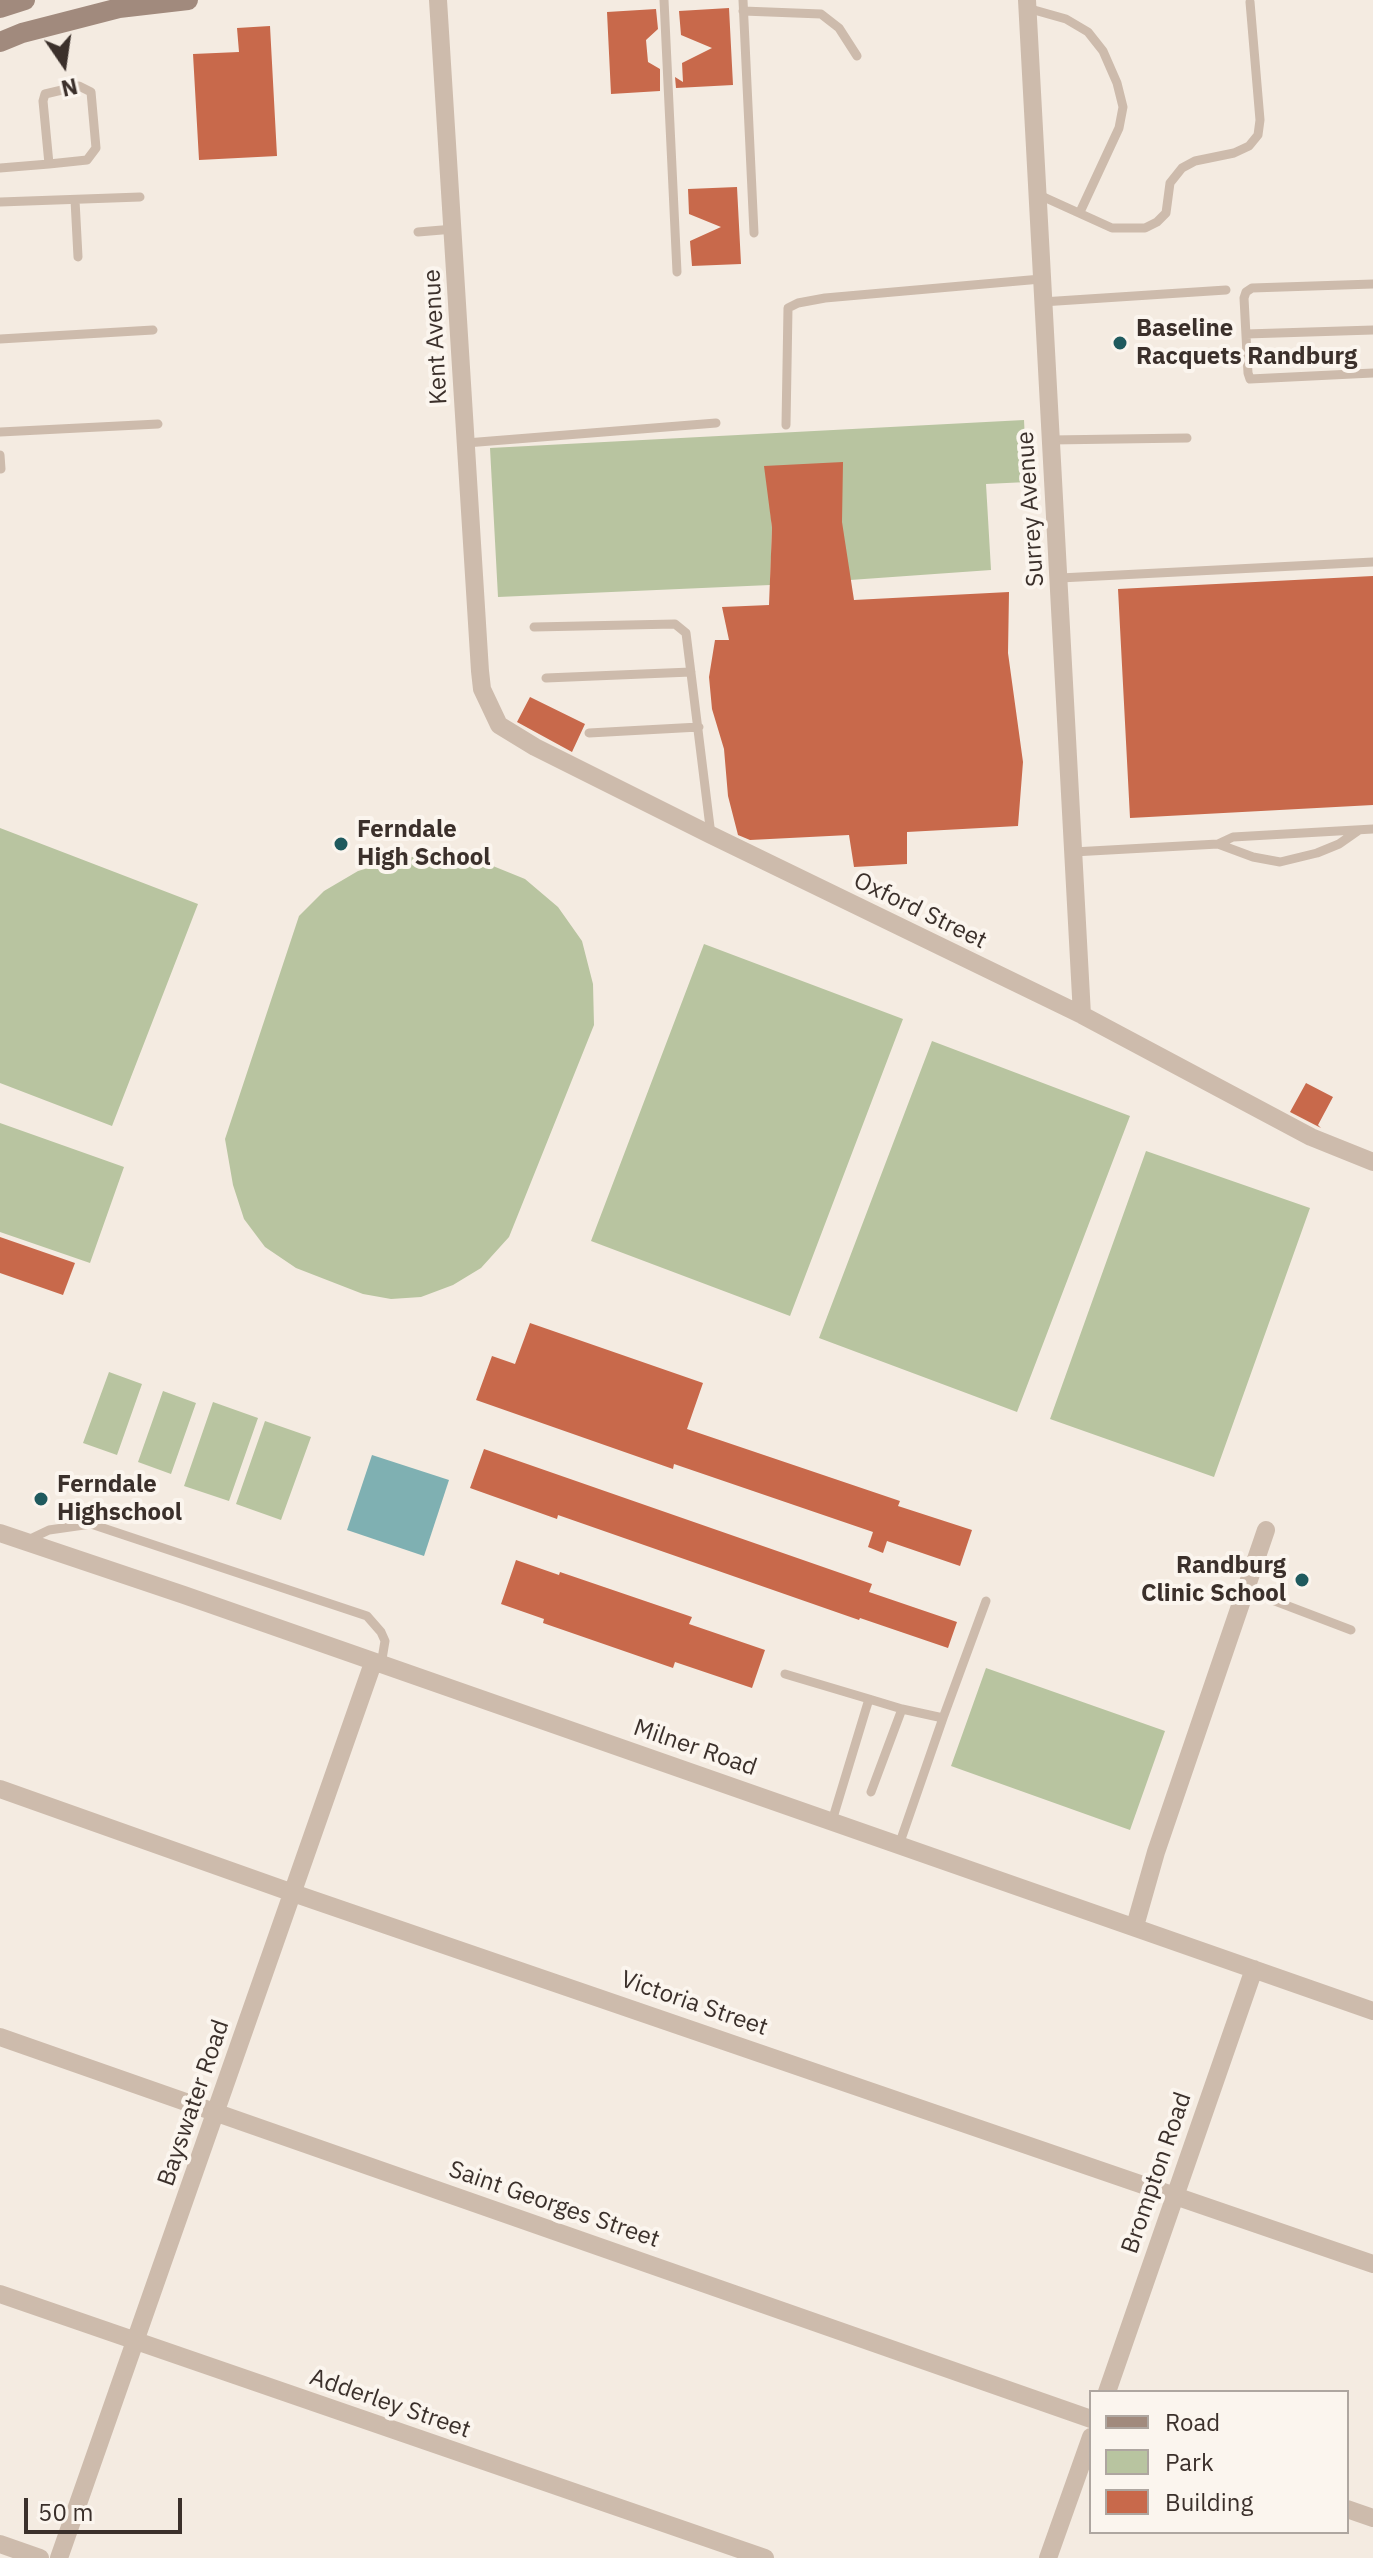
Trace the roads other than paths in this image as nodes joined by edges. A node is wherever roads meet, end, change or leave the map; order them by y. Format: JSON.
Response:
{"nodes":[{"id":1,"x":25,"y":0,"type":"edge"},
{"id":2,"x":188,"y":0,"type":"edge"},
{"id":3,"x":438,"y":0,"type":"edge"},
{"id":4,"x":664,"y":0,"type":"edge"},
{"id":5,"x":1250,"y":2,"type":"dead end"},
{"id":6,"x":1027,"y":4,"type":"edge"},
{"id":7,"x":743,"y":5,"type":"edge"},
{"id":8,"x":0,"y":8,"type":"edge"},
{"id":9,"x":0,"y":42,"type":"edge"},
{"id":10,"x":857,"y":56,"type":"dead end"},
{"id":11,"x":49,"y":164,"type":"junction"},
{"id":12,"x":0,"y":168,"type":"edge"},
{"id":13,"x":1037,"y":194,"type":"junction"},
{"id":14,"x":140,"y":197,"type":"dead end"},
{"id":15,"x":75,"y":200,"type":"junction"},
{"id":16,"x":0,"y":202,"type":"edge"},
{"id":17,"x":1080,"y":212,"type":"junction"},
{"id":18,"x":454,"y":229,"type":"junction"},
{"id":19,"x":418,"y":232,"type":"dead end"},
{"id":20,"x":754,"y":233,"type":"dead end"},
{"id":21,"x":78,"y":257,"type":"dead end"},
{"id":22,"x":677,"y":272,"type":"dead end"},
{"id":23,"x":1041,"y":279,"type":"junction"},
{"id":24,"x":1373,"y":284,"type":"edge"},
{"id":25,"x":1226,"y":290,"type":"dead end"},
{"id":26,"x":1041,"y":302,"type":"junction"},
{"id":27,"x":153,"y":330,"type":"dead end"},
{"id":28,"x":1373,"y":330,"type":"edge"},
{"id":29,"x":1246,"y":334,"type":"junction"},
{"id":30,"x":0,"y":339,"type":"edge"},
{"id":31,"x":1373,"y":373,"type":"edge"},
{"id":32,"x":716,"y":423,"type":"dead end"},
{"id":33,"x":158,"y":424,"type":"dead end"},
{"id":34,"x":786,"y":425,"type":"dead end"},
{"id":35,"x":0,"y":432,"type":"edge"},
{"id":36,"x":1187,"y":438,"type":"dead end"},
{"id":37,"x":1051,"y":440,"type":"junction"},
{"id":38,"x":466,"y":443,"type":"junction"},
{"id":39,"x":0,"y":455,"type":"edge"},
{"id":40,"x":1,"y":469,"type":"edge"},
{"id":41,"x":1373,"y":562,"type":"edge"},
{"id":42,"x":1060,"y":578,"type":"junction"},
{"id":43,"x":534,"y":627,"type":"dead end"},
{"id":44,"x":480,"y":671,"type":"joint"},
{"id":45,"x":691,"y":672,"type":"junction"},
{"id":46,"x":546,"y":678,"type":"dead end"},
{"id":47,"x":699,"y":727,"type":"junction"},
{"id":48,"x":589,"y":733,"type":"dead end"},
{"id":49,"x":1373,"y":829,"type":"edge"},
{"id":50,"x":1359,"y":830,"type":"junction"},
{"id":51,"x":711,"y":835,"type":"junction"},
{"id":52,"x":1218,"y":844,"type":"junction"},
{"id":53,"x":1072,"y":852,"type":"junction"},
{"id":54,"x":1082,"y":1015,"type":"junction"},
{"id":55,"x":1373,"y":1162,"type":"edge"},
{"id":56,"x":1266,"y":1530,"type":"dead end"},
{"id":57,"x":0,"y":1533,"type":"edge"},
{"id":58,"x":25,"y":1542,"type":"junction"},
{"id":59,"x":1245,"y":1590,"type":"junction"},
{"id":60,"x":986,"y":1601,"type":"dead end"},
{"id":61,"x":1351,"y":1630,"type":"dead end"},
{"id":62,"x":377,"y":1664,"type":"junction"},
{"id":63,"x":785,"y":1674,"type":"dead end"},
{"id":64,"x":869,"y":1699,"type":"junction"},
{"id":65,"x":902,"y":1709,"type":"junction"},
{"id":66,"x":943,"y":1718,"type":"junction"},
{"id":67,"x":0,"y":1789,"type":"edge"},
{"id":68,"x":871,"y":1792,"type":"dead end"},
{"id":69,"x":832,"y":1821,"type":"junction"},
{"id":70,"x":899,"y":1845,"type":"junction"},
{"id":71,"x":293,"y":1893,"type":"junction"},
{"id":72,"x":1135,"y":1926,"type":"junction"},
{"id":73,"x":1254,"y":1969,"type":"junction"},
{"id":74,"x":1373,"y":2011,"type":"edge"},
{"id":75,"x":0,"y":2037,"type":"edge"},
{"id":76,"x":216,"y":2112,"type":"junction"},
{"id":77,"x":1175,"y":2194,"type":"junction"},
{"id":78,"x":1373,"y":2264,"type":"edge"},
{"id":79,"x":0,"y":2294,"type":"edge"},
{"id":80,"x":135,"y":2342,"type":"junction"},
{"id":81,"x":1108,"y":2390,"type":"edge"},
{"id":82,"x":1089,"y":2418,"type":"edge"},
{"id":83,"x":1089,"y":2443,"type":"edge"},
{"id":84,"x":1349,"y":2510,"type":"edge"},
{"id":85,"x":1373,"y":2518,"type":"edge"},
{"id":86,"x":0,"y":2544,"type":"edge"},
{"id":87,"x":40,"y":2558,"type":"edge"},
{"id":88,"x":59,"y":2558,"type":"edge"},
{"id":89,"x":765,"y":2558,"type":"edge"},
{"id":90,"x":1048,"y":2558,"type":"edge"}],
"edges":[{"from":1,"to":8,"type":"street"},
{"from":2,"to":9,"type":"street"},
{"from":3,"to":18,"type":"street","name":"Kent Avenue"},
{"from":4,"to":22,"type":"lane"},
{"from":5,"to":17,"type":"lane"},
{"from":6,"to":13,"type":"street","name":"Surrey Avenue"},
{"from":6,"to":17,"type":"lane"},
{"from":7,"to":10,"type":"lane"},
{"from":7,"to":20,"type":"lane"},
{"from":11,"to":11,"type":"lane"},
{"from":11,"to":12,"type":"lane"},
{"from":13,"to":17,"type":"lane"},
{"from":13,"to":23,"type":"street","name":"Surrey Avenue"},
{"from":14,"to":15,"type":"lane"},
{"from":15,"to":16,"type":"lane"},
{"from":15,"to":21,"type":"lane"},
{"from":18,"to":19,"type":"lane"},
{"from":18,"to":38,"type":"street","name":"Kent Avenue"},
{"from":23,"to":26,"type":"street","name":"Surrey Avenue"},
{"from":23,"to":34,"type":"lane"},
{"from":24,"to":29,"type":"lane"},
{"from":25,"to":26,"type":"lane"},
{"from":26,"to":37,"type":"street","name":"Surrey Avenue"},
{"from":27,"to":30,"type":"lane"},
{"from":28,"to":29,"type":"lane"},
{"from":29,"to":31,"type":"lane"},
{"from":32,"to":38,"type":"lane"},
{"from":33,"to":35,"type":"lane"},
{"from":36,"to":37,"type":"lane"},
{"from":37,"to":42,"type":"street","name":"Surrey Avenue"},
{"from":38,"to":44,"type":"street","name":"Kent Avenue"},
{"from":39,"to":40,"type":"lane"},
{"from":41,"to":42,"type":"lane"},
{"from":42,"to":53,"type":"street","name":"Surrey Avenue"},
{"from":43,"to":45,"type":"lane"},
{"from":44,"to":51,"type":"street","name":"Oxford Street"},
{"from":45,"to":46,"type":"lane"},
{"from":45,"to":47,"type":"lane"},
{"from":47,"to":48,"type":"lane"},
{"from":47,"to":51,"type":"lane"},
{"from":49,"to":50,"type":"lane"},
{"from":50,"to":52,"type":"lane"},
{"from":50,"to":52,"type":"lane"},
{"from":51,"to":54,"type":"street","name":"Oxford Street"},
{"from":52,"to":53,"type":"lane"},
{"from":53,"to":54,"type":"street","name":"Surrey Avenue"},
{"from":54,"to":55,"type":"street","name":"Oxford Street"},
{"from":56,"to":59,"type":"street"},
{"from":57,"to":58,"type":"street","name":"Milner Road"},
{"from":58,"to":62,"type":"street","name":"Milner Road"},
{"from":58,"to":62,"type":"lane"},
{"from":59,"to":61,"type":"lane"},
{"from":59,"to":72,"type":"street"},
{"from":60,"to":66,"type":"lane"},
{"from":62,"to":69,"type":"street","name":"Milner Road"},
{"from":62,"to":71,"type":"street","name":"Bayswater Road"},
{"from":63,"to":64,"type":"lane"},
{"from":64,"to":65,"type":"lane"},
{"from":64,"to":69,"type":"lane"},
{"from":65,"to":66,"type":"lane"},
{"from":65,"to":68,"type":"lane"},
{"from":66,"to":70,"type":"lane"},
{"from":67,"to":71,"type":"street","name":"Victoria Street"},
{"from":69,"to":70,"type":"street","name":"Milner Road"},
{"from":70,"to":72,"type":"street","name":"Milner Road"},
{"from":71,"to":76,"type":"street","name":"Bayswater Road"},
{"from":71,"to":77,"type":"street","name":"Victoria Street"},
{"from":72,"to":73,"type":"street","name":"Milner Road"},
{"from":73,"to":74,"type":"street","name":"Milner Road"},
{"from":73,"to":77,"type":"street","name":"Brompton Road"},
{"from":75,"to":76,"type":"street","name":"Saint Georges Street"},
{"from":76,"to":80,"type":"street","name":"Bayswater Road"},
{"from":76,"to":82,"type":"street","name":"Saint Georges Street"},
{"from":77,"to":78,"type":"street","name":"Victoria Street"},
{"from":77,"to":81,"type":"street","name":"Brompton Road"},
{"from":79,"to":80,"type":"street","name":"Adderley Street"},
{"from":80,"to":88,"type":"street","name":"Bayswater Road"},
{"from":80,"to":89,"type":"street","name":"Adderley Street"},
{"from":83,"to":90,"type":"street"},
{"from":84,"to":85,"type":"street"},
{"from":86,"to":87,"type":"street"}]}
